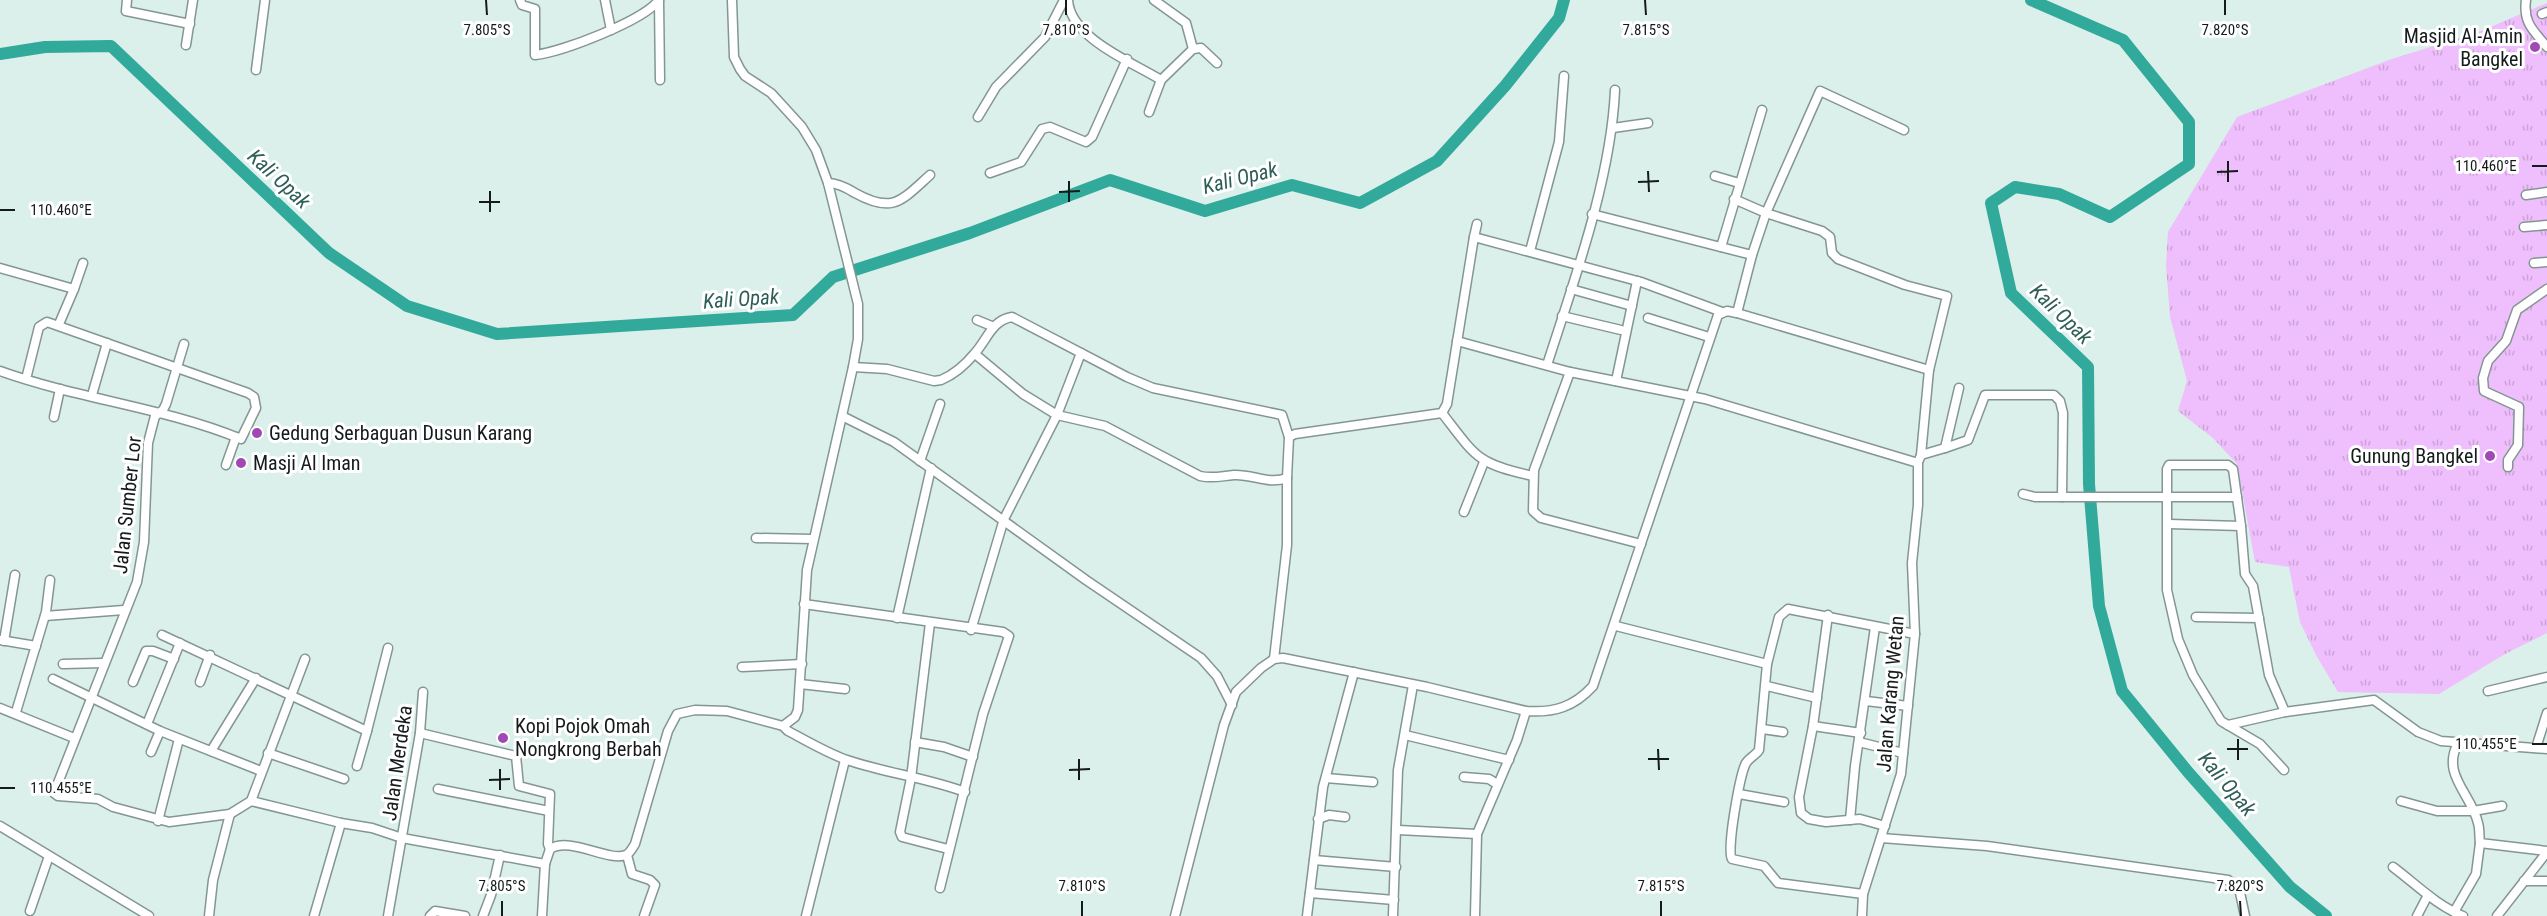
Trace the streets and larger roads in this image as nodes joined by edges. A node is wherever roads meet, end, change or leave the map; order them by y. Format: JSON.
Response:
{"nodes":[{"id":1,"x":128,"y":0,"type":"edge"},
{"id":2,"x":194,"y":0,"type":"edge"},
{"id":3,"x":265,"y":0,"type":"edge"},
{"id":4,"x":519,"y":0,"type":"edge"},
{"id":5,"x":605,"y":0,"type":"edge"},
{"id":6,"x":732,"y":0,"type":"edge"},
{"id":7,"x":1066,"y":0,"type":"edge"},
{"id":8,"x":1154,"y":0,"type":"edge"},
{"id":9,"x":2526,"y":0,"type":"edge"},
{"id":10,"x":659,"y":1,"type":"edge"},
{"id":11,"x":190,"y":24,"type":"junction"},
{"id":12,"x":611,"y":30,"type":"junction"},
{"id":13,"x":186,"y":45,"type":"dead end"},
{"id":14,"x":2547,"y":47,"type":"edge"},
{"id":15,"x":1193,"y":49,"type":"junction"},
{"id":16,"x":1127,"y":59,"type":"junction"},
{"id":17,"x":1217,"y":63,"type":"dead end"},
{"id":18,"x":256,"y":70,"type":"dead end"},
{"id":19,"x":1564,"y":76,"type":"dead end"},
{"id":20,"x":660,"y":80,"type":"dead end"},
{"id":21,"x":1161,"y":80,"type":"junction"},
{"id":22,"x":1615,"y":90,"type":"dead end"},
{"id":23,"x":1762,"y":110,"type":"dead end"},
{"id":24,"x":1149,"y":112,"type":"dead end"},
{"id":25,"x":978,"y":117,"type":"dead end"},
{"id":26,"x":1648,"y":123,"type":"dead end"},
{"id":27,"x":1613,"y":128,"type":"junction"},
{"id":28,"x":1904,"y":130,"type":"dead end"},
{"id":29,"x":990,"y":173,"type":"dead end"},
{"id":30,"x":930,"y":175,"type":"dead end"},
{"id":31,"x":1715,"y":176,"type":"dead end"},
{"id":32,"x":828,"y":183,"type":"junction"},
{"id":33,"x":1739,"y":183,"type":"junction"},
{"id":34,"x":2547,"y":192,"type":"edge"},
{"id":35,"x":2526,"y":195,"type":"dead end"},
{"id":36,"x":1734,"y":200,"type":"junction"},
{"id":37,"x":1766,"y":213,"type":"junction"},
{"id":38,"x":1592,"y":214,"type":"junction"},
{"id":39,"x":1477,"y":224,"type":"dead end"},
{"id":40,"x":2547,"y":225,"type":"edge"},
{"id":41,"x":2524,"y":227,"type":"dead end"},
{"id":42,"x":1474,"y":237,"type":"junction"},
{"id":43,"x":1721,"y":248,"type":"junction"},
{"id":44,"x":1530,"y":251,"type":"junction"},
{"id":45,"x":1752,"y":255,"type":"junction"},
{"id":46,"x":2547,"y":262,"type":"edge"},
{"id":47,"x":82,"y":263,"type":"dead end"},
{"id":48,"x":2534,"y":263,"type":"dead end"},
{"id":49,"x":1578,"y":264,"type":"junction"},
{"id":50,"x":0,"y":268,"type":"edge"},
{"id":51,"x":1637,"y":281,"type":"junction"},
{"id":52,"x":74,"y":289,"type":"junction"},
{"id":53,"x":1571,"y":289,"type":"junction"},
{"id":54,"x":2547,"y":289,"type":"edge"},
{"id":55,"x":1632,"y":306,"type":"junction"},
{"id":56,"x":1722,"y":312,"type":"junction"},
{"id":57,"x":1737,"y":313,"type":"junction"},
{"id":58,"x":1562,"y":316,"type":"junction"},
{"id":59,"x":1648,"y":318,"type":"dead end"},
{"id":60,"x":977,"y":320,"type":"dead end"},
{"id":61,"x":59,"y":324,"type":"junction"},
{"id":62,"x":994,"y":327,"type":"junction"},
{"id":63,"x":1621,"y":330,"type":"dead end"},
{"id":64,"x":1709,"y":337,"type":"junction"},
{"id":65,"x":1457,"y":341,"type":"junction"},
{"id":66,"x":106,"y":343,"type":"junction"},
{"id":67,"x":184,"y":344,"type":"dead end"},
{"id":68,"x":1081,"y":353,"type":"junction"},
{"id":69,"x":975,"y":354,"type":"junction"},
{"id":70,"x":1547,"y":365,"type":"junction"},
{"id":71,"x":853,"y":366,"type":"junction"},
{"id":72,"x":175,"y":370,"type":"junction"},
{"id":73,"x":1929,"y":370,"type":"junction"},
{"id":74,"x":0,"y":371,"type":"edge"},
{"id":75,"x":1570,"y":372,"type":"junction"},
{"id":76,"x":26,"y":379,"type":"junction"},
{"id":77,"x":1616,"y":381,"type":"junction"},
{"id":78,"x":1959,"y":388,"type":"dead end"},
{"id":79,"x":60,"y":389,"type":"junction"},
{"id":80,"x":92,"y":395,"type":"junction"},
{"id":81,"x":1690,"y":395,"type":"junction"},
{"id":82,"x":940,"y":404,"type":"dead end"},
{"id":83,"x":1442,"y":413,"type":"junction"},
{"id":84,"x":160,"y":414,"type":"junction"},
{"id":85,"x":1057,"y":415,"type":"junction"},
{"id":86,"x":842,"y":416,"type":"junction"},
{"id":87,"x":54,"y":417,"type":"dead end"},
{"id":88,"x":236,"y":437,"type":"junction"},
{"id":89,"x":1289,"y":437,"type":"junction"},
{"id":90,"x":1945,"y":448,"type":"junction"},
{"id":91,"x":1920,"y":459,"type":"junction"},
{"id":92,"x":920,"y":461,"type":"junction"},
{"id":93,"x":1484,"y":462,"type":"junction"},
{"id":94,"x":226,"y":465,"type":"dead end"},
{"id":95,"x":2508,"y":467,"type":"dead end"},
{"id":96,"x":931,"y":468,"type":"junction"},
{"id":97,"x":1533,"y":476,"type":"junction"},
{"id":98,"x":1287,"y":478,"type":"junction"},
{"id":99,"x":2023,"y":494,"type":"dead end"},
{"id":100,"x":2168,"y":495,"type":"junction"},
{"id":101,"x":2062,"y":497,"type":"junction"},
{"id":102,"x":2237,"y":497,"type":"junction"},
{"id":103,"x":1464,"y":512,"type":"dead end"},
{"id":104,"x":1004,"y":519,"type":"junction"},
{"id":105,"x":2169,"y":524,"type":"junction"},
{"id":106,"x":2241,"y":526,"type":"junction"},
{"id":107,"x":756,"y":538,"type":"dead end"},
{"id":108,"x":813,"y":539,"type":"junction"},
{"id":109,"x":1641,"y":544,"type":"junction"},
{"id":110,"x":15,"y":575,"type":"dead end"},
{"id":111,"x":50,"y":580,"type":"dead end"},
{"id":112,"x":804,"y":604,"type":"junction"},
{"id":113,"x":124,"y":610,"type":"junction"},
{"id":114,"x":1828,"y":615,"type":"junction"},
{"id":115,"x":45,"y":616,"type":"junction"},
{"id":116,"x":2196,"y":617,"type":"dead end"},
{"id":117,"x":897,"y":618,"type":"junction"},
{"id":118,"x":2259,"y":618,"type":"junction"},
{"id":119,"x":930,"y":622,"type":"junction"},
{"id":120,"x":1616,"y":626,"type":"junction"},
{"id":121,"x":1875,"y":627,"type":"junction"},
{"id":122,"x":971,"y":630,"type":"junction"},
{"id":123,"x":1915,"y":634,"type":"junction"},
{"id":124,"x":162,"y":635,"type":"dead end"},
{"id":125,"x":2,"y":640,"type":"edge"},
{"id":126,"x":180,"y":643,"type":"junction"},
{"id":127,"x":36,"y":646,"type":"junction"},
{"id":128,"x":388,"y":648,"type":"dead end"},
{"id":129,"x":210,"y":655,"type":"junction"},
{"id":130,"x":174,"y":659,"type":"junction"},
{"id":131,"x":305,"y":659,"type":"dead end"},
{"id":132,"x":1274,"y":659,"type":"junction"},
{"id":133,"x":105,"y":663,"type":"junction"},
{"id":134,"x":63,"y":664,"type":"dead end"},
{"id":135,"x":802,"y":664,"type":"junction"},
{"id":136,"x":1767,"y":664,"type":"junction"},
{"id":137,"x":742,"y":667,"type":"dead end"},
{"id":138,"x":1354,"y":672,"type":"junction"},
{"id":139,"x":2547,"y":676,"type":"edge"},
{"id":140,"x":256,"y":678,"type":"junction"},
{"id":141,"x":53,"y":679,"type":"dead end"},
{"id":142,"x":133,"y":682,"type":"dead end"},
{"id":143,"x":200,"y":682,"type":"dead end"},
{"id":144,"x":800,"y":684,"type":"junction"},
{"id":145,"x":1413,"y":685,"type":"junction"},
{"id":146,"x":1767,"y":686,"type":"junction"},
{"id":147,"x":845,"y":689,"type":"dead end"},
{"id":148,"x":2488,"y":691,"type":"dead end"},
{"id":149,"x":423,"y":692,"type":"dead end"},
{"id":150,"x":292,"y":695,"type":"junction"},
{"id":151,"x":90,"y":697,"type":"junction"},
{"id":152,"x":1817,"y":698,"type":"junction"},
{"id":153,"x":1866,"y":701,"type":"junction"},
{"id":154,"x":1232,"y":705,"type":"junction"},
{"id":155,"x":1908,"y":706,"type":"junction"},
{"id":156,"x":0,"y":708,"type":"edge"},
{"id":157,"x":1526,"y":711,"type":"junction"},
{"id":158,"x":16,"y":712,"type":"junction"},
{"id":159,"x":2285,"y":712,"type":"junction"},
{"id":160,"x":2547,"y":713,"type":"edge"},
{"id":161,"x":147,"y":724,"type":"junction"},
{"id":162,"x":2228,"y":725,"type":"junction"},
{"id":163,"x":783,"y":726,"type":"junction"},
{"id":164,"x":1813,"y":726,"type":"junction"},
{"id":165,"x":1762,"y":729,"type":"junction"},
{"id":166,"x":368,"y":731,"type":"junction"},
{"id":167,"x":160,"y":732,"type":"junction"},
{"id":168,"x":1783,"y":732,"type":"dead end"},
{"id":169,"x":420,"y":733,"type":"junction"},
{"id":170,"x":1405,"y":735,"type":"junction"},
{"id":171,"x":1860,"y":737,"type":"junction"},
{"id":172,"x":74,"y":738,"type":"junction"},
{"id":173,"x":179,"y":739,"type":"junction"},
{"id":174,"x":915,"y":742,"type":"junction"},
{"id":175,"x":2458,"y":742,"type":"junction"},
{"id":176,"x":2536,"y":748,"type":"junction"},
{"id":177,"x":2547,"y":749,"type":"edge"},
{"id":178,"x":211,"y":751,"type":"junction"},
{"id":179,"x":151,"y":752,"type":"dead end"},
{"id":180,"x":268,"y":753,"type":"junction"},
{"id":181,"x":1903,"y":753,"type":"junction"},
{"id":182,"x":973,"y":757,"type":"junction"},
{"id":183,"x":846,"y":759,"type":"junction"},
{"id":184,"x":1509,"y":760,"type":"junction"},
{"id":185,"x":357,"y":766,"type":"dead end"},
{"id":186,"x":2284,"y":770,"type":"dead end"},
{"id":187,"x":261,"y":771,"type":"junction"},
{"id":188,"x":1464,"y":777,"type":"dead end"},
{"id":189,"x":344,"y":778,"type":"dead end"},
{"id":190,"x":911,"y":778,"type":"junction"},
{"id":191,"x":1326,"y":778,"type":"junction"},
{"id":192,"x":1373,"y":782,"type":"dead end"},
{"id":193,"x":1497,"y":784,"type":"junction"},
{"id":194,"x":438,"y":789,"type":"dead end"},
{"id":195,"x":965,"y":792,"type":"junction"},
{"id":196,"x":1739,"y":794,"type":"junction"},
{"id":197,"x":251,"y":801,"type":"junction"},
{"id":198,"x":2401,"y":801,"type":"dead end"},
{"id":199,"x":1784,"y":802,"type":"dead end"},
{"id":200,"x":2502,"y":806,"type":"dead end"},
{"id":201,"x":549,"y":811,"type":"junction"},
{"id":202,"x":2473,"y":811,"type":"junction"},
{"id":203,"x":230,"y":814,"type":"junction"},
{"id":204,"x":1345,"y":817,"type":"dead end"},
{"id":205,"x":1318,"y":819,"type":"junction"},
{"id":206,"x":1850,"y":820,"type":"junction"},
{"id":207,"x":158,"y":821,"type":"junction"},
{"id":208,"x":341,"y":823,"type":"junction"},
{"id":209,"x":0,"y":826,"type":"edge"},
{"id":210,"x":1885,"y":826,"type":"junction"},
{"id":211,"x":1398,"y":830,"type":"junction"},
{"id":212,"x":1477,"y":834,"type":"junction"},
{"id":213,"x":402,"y":838,"type":"junction"},
{"id":214,"x":1881,"y":838,"type":"junction"},
{"id":215,"x":2480,"y":843,"type":"junction"},
{"id":216,"x":550,"y":849,"type":"junction"},
{"id":217,"x":948,"y":849,"type":"junction"},
{"id":218,"x":2547,"y":852,"type":"edge"},
{"id":219,"x":500,"y":855,"type":"junction"},
{"id":220,"x":627,"y":855,"type":"junction"},
{"id":221,"x":49,"y":856,"type":"junction"},
{"id":222,"x":1314,"y":860,"type":"junction"},
{"id":223,"x":545,"y":864,"type":"junction"},
{"id":224,"x":1396,"y":867,"type":"junction"},
{"id":225,"x":2393,"y":867,"type":"dead end"},
{"id":226,"x":2524,"y":881,"type":"junction"},
{"id":227,"x":2547,"y":881,"type":"edge"},
{"id":228,"x":940,"y":888,"type":"dead end"},
{"id":229,"x":1310,"y":893,"type":"junction"},
{"id":230,"x":1863,"y":894,"type":"junction"},
{"id":231,"x":2428,"y":895,"type":"junction"},
{"id":232,"x":1394,"y":900,"type":"junction"},
{"id":233,"x":30,"y":911,"type":"dead end"},
{"id":234,"x":2454,"y":912,"type":"junction"},
{"id":235,"x":149,"y":916,"type":"edge"},
{"id":236,"x":209,"y":916,"type":"edge"},
{"id":237,"x":314,"y":916,"type":"edge"},
{"id":238,"x":388,"y":916,"type":"edge"},
{"id":239,"x":430,"y":916,"type":"edge"},
{"id":240,"x":465,"y":916,"type":"edge"},
{"id":241,"x":483,"y":916,"type":"edge"},
{"id":242,"x":542,"y":916,"type":"edge"},
{"id":243,"x":644,"y":916,"type":"edge"},
{"id":244,"x":806,"y":916,"type":"edge"},
{"id":245,"x":1175,"y":916,"type":"edge"},
{"id":246,"x":1307,"y":916,"type":"edge"},
{"id":247,"x":1393,"y":916,"type":"edge"},
{"id":248,"x":1475,"y":916,"type":"edge"},
{"id":249,"x":1862,"y":916,"type":"edge"},
{"id":250,"x":2245,"y":916,"type":"edge"},
{"id":251,"x":2417,"y":916,"type":"edge"},
{"id":252,"x":2463,"y":916,"type":"edge"},
{"id":253,"x":2497,"y":916,"type":"edge"}],
"edges":[{"from":1,"to":11,"type":"street"},
{"from":2,"to":11,"type":"street"},
{"from":3,"to":18,"type":"street"},
{"from":4,"to":12,"type":"street"},
{"from":5,"to":12,"type":"street"},
{"from":6,"to":32,"type":"street"},
{"from":7,"to":16,"type":"street"},
{"from":7,"to":25,"type":"street"},
{"from":8,"to":15,"type":"street"},
{"from":9,"to":14,"type":"street"},
{"from":10,"to":12,"type":"street"},
{"from":10,"to":20,"type":"street"},
{"from":11,"to":13,"type":"street"},
{"from":15,"to":17,"type":"street"},
{"from":15,"to":21,"type":"street"},
{"from":16,"to":21,"type":"street"},
{"from":16,"to":29,"type":"street"},
{"from":19,"to":44,"type":"street"},
{"from":21,"to":24,"type":"street"},
{"from":22,"to":27,"type":"street"},
{"from":23,"to":33,"type":"street"},
{"from":26,"to":27,"type":"street"},
{"from":27,"to":38,"type":"street"},
{"from":28,"to":37,"type":"street"},
{"from":30,"to":32,"type":"street"},
{"from":31,"to":33,"type":"street"},
{"from":32,"to":71,"type":"street"},
{"from":33,"to":36,"type":"street"},
{"from":34,"to":35,"type":"street"},
{"from":36,"to":37,"type":"street"},
{"from":36,"to":43,"type":"street"},
{"from":37,"to":45,"type":"street"},
{"from":37,"to":73,"type":"street","name":"Jalan Karang Wetan"},
{"from":38,"to":43,"type":"street"},
{"from":38,"to":49,"type":"street"},
{"from":39,"to":42,"type":"street"},
{"from":40,"to":41,"type":"street"},
{"from":42,"to":44,"type":"street"},
{"from":42,"to":65,"type":"street"},
{"from":43,"to":45,"type":"street"},
{"from":44,"to":49,"type":"street"},
{"from":45,"to":57,"type":"street"},
{"from":46,"to":48,"type":"street"},
{"from":47,"to":52,"type":"street"},
{"from":49,"to":51,"type":"street"},
{"from":49,"to":53,"type":"street"},
{"from":50,"to":52,"type":"street"},
{"from":51,"to":55,"type":"street"},
{"from":51,"to":56,"type":"street"},
{"from":52,"to":61,"type":"street"},
{"from":53,"to":55,"type":"street"},
{"from":53,"to":58,"type":"street"},
{"from":54,"to":95,"type":"street"},
{"from":55,"to":77,"type":"street"},
{"from":56,"to":57,"type":"street"},
{"from":56,"to":64,"type":"street"},
{"from":57,"to":73,"type":"street"},
{"from":58,"to":63,"type":"street"},
{"from":58,"to":70,"type":"street"},
{"from":59,"to":64,"type":"street"},
{"from":60,"to":62,"type":"street"},
{"from":61,"to":66,"type":"street"},
{"from":61,"to":76,"type":"street"},
{"from":62,"to":68,"type":"street"},
{"from":62,"to":69,"type":"street"},
{"from":64,"to":81,"type":"street"},
{"from":65,"to":70,"type":"street"},
{"from":65,"to":83,"type":"street"},
{"from":66,"to":72,"type":"street"},
{"from":66,"to":80,"type":"street"},
{"from":67,"to":72,"type":"street","name":"Jalan Sumber Lor"},
{"from":68,"to":85,"type":"street"},
{"from":68,"to":89,"type":"street"},
{"from":69,"to":71,"type":"street"},
{"from":69,"to":85,"type":"street"},
{"from":70,"to":75,"type":"street"},
{"from":71,"to":86,"type":"street"},
{"from":72,"to":84,"type":"street","name":"Jalan Sumber Lor"},
{"from":72,"to":88,"type":"street"},
{"from":73,"to":91,"type":"street","name":"Jalan Karang Wetan"},
{"from":74,"to":76,"type":"street"},
{"from":75,"to":77,"type":"street"},
{"from":75,"to":97,"type":"street"},
{"from":76,"to":79,"type":"street"},
{"from":77,"to":81,"type":"street"},
{"from":78,"to":90,"type":"street"},
{"from":79,"to":80,"type":"street"},
{"from":79,"to":87,"type":"street"},
{"from":80,"to":84,"type":"street"},
{"from":81,"to":91,"type":"street"},
{"from":81,"to":109,"type":"street"},
{"from":82,"to":92,"type":"street"},
{"from":83,"to":89,"type":"street"},
{"from":83,"to":93,"type":"street"},
{"from":84,"to":88,"type":"street"},
{"from":84,"to":113,"type":"street","name":"Jalan Sumber Lor"},
{"from":85,"to":98,"type":"street"},
{"from":85,"to":104,"type":"street"},
{"from":86,"to":92,"type":"street"},
{"from":86,"to":108,"type":"street"},
{"from":88,"to":94,"type":"street"},
{"from":89,"to":98,"type":"street"},
{"from":90,"to":91,"type":"street"},
{"from":90,"to":101,"type":"street"},
{"from":91,"to":123,"type":"street","name":"Jalan Karang Wetan"},
{"from":92,"to":96,"type":"street"},
{"from":93,"to":97,"type":"street"},
{"from":93,"to":103,"type":"street"},
{"from":96,"to":104,"type":"street"},
{"from":96,"to":117,"type":"street"},
{"from":97,"to":109,"type":"street"},
{"from":98,"to":132,"type":"street"},
{"from":99,"to":101,"type":"street"},
{"from":100,"to":101,"type":"street"},
{"from":100,"to":102,"type":"street"},
{"from":100,"to":102,"type":"street"},
{"from":100,"to":105,"type":"street"},
{"from":102,"to":106,"type":"street"},
{"from":104,"to":122,"type":"street"},
{"from":104,"to":154,"type":"street"},
{"from":105,"to":106,"type":"street"},
{"from":105,"to":162,"type":"street"},
{"from":106,"to":118,"type":"street"},
{"from":107,"to":108,"type":"street"},
{"from":108,"to":112,"type":"street"},
{"from":109,"to":120,"type":"street"},
{"from":110,"to":125,"type":"street"},
{"from":111,"to":115,"type":"street"},
{"from":112,"to":117,"type":"street"},
{"from":112,"to":135,"type":"street"},
{"from":113,"to":115,"type":"street"},
{"from":113,"to":133,"type":"street","name":"Jalan Sumber Lor"},
{"from":114,"to":121,"type":"street"},
{"from":114,"to":136,"type":"street"},
{"from":114,"to":152,"type":"street"},
{"from":115,"to":127,"type":"street"},
{"from":116,"to":118,"type":"street"},
{"from":117,"to":119,"type":"street"},
{"from":118,"to":159,"type":"street"},
{"from":119,"to":122,"type":"street"},
{"from":119,"to":174,"type":"street"},
{"from":120,"to":136,"type":"street"},
{"from":120,"to":157,"type":"street"},
{"from":121,"to":123,"type":"street"},
{"from":121,"to":153,"type":"street"},
{"from":122,"to":182,"type":"street"},
{"from":123,"to":155,"type":"street","name":"Jalan Karang Wetan"},
{"from":124,"to":126,"type":"street"},
{"from":125,"to":127,"type":"street"},
{"from":126,"to":129,"type":"street"},
{"from":126,"to":130,"type":"street"},
{"from":127,"to":158,"type":"street"},
{"from":128,"to":166,"type":"street"},
{"from":129,"to":140,"type":"street"},
{"from":129,"to":143,"type":"street"},
{"from":130,"to":142,"type":"street"},
{"from":130,"to":161,"type":"street"},
{"from":131,"to":150,"type":"street"},
{"from":132,"to":138,"type":"street"},
{"from":132,"to":154,"type":"street"},
{"from":133,"to":134,"type":"street"},
{"from":133,"to":151,"type":"street","name":"Jalan Sumber Lor"},
{"from":135,"to":137,"type":"street"},
{"from":135,"to":144,"type":"street"},
{"from":136,"to":146,"type":"street"},
{"from":138,"to":145,"type":"street"},
{"from":138,"to":191,"type":"street"},
{"from":139,"to":148,"type":"street"},
{"from":140,"to":150,"type":"street"},
{"from":140,"to":178,"type":"street"},
{"from":141,"to":151,"type":"street"},
{"from":144,"to":147,"type":"street"},
{"from":144,"to":163,"type":"street"},
{"from":145,"to":157,"type":"street"},
{"from":145,"to":170,"type":"street"},
{"from":146,"to":152,"type":"street"},
{"from":146,"to":165,"type":"street"},
{"from":149,"to":169,"type":"street","name":"Jalan Merdeka"},
{"from":150,"to":166,"type":"street"},
{"from":150,"to":180,"type":"street"},
{"from":151,"to":161,"type":"street"},
{"from":151,"to":172,"type":"street","name":"Jalan Sumber Lor"},
{"from":152,"to":164,"type":"street"},
{"from":153,"to":155,"type":"street"},
{"from":153,"to":171,"type":"street"},
{"from":154,"to":245,"type":"street"},
{"from":155,"to":181,"type":"street","name":"Jalan Karang Wetan"},
{"from":156,"to":158,"type":"street"},
{"from":157,"to":184,"type":"street"},
{"from":158,"to":172,"type":"street"},
{"from":159,"to":162,"type":"street"},
{"from":159,"to":175,"type":"street"},
{"from":160,"to":176,"type":"street"},
{"from":161,"to":167,"type":"street"},
{"from":162,"to":186,"type":"street"},
{"from":163,"to":183,"type":"street"},
{"from":163,"to":220,"type":"street"},
{"from":164,"to":171,"type":"street"},
{"from":164,"to":206,"type":"street"},
{"from":165,"to":168,"type":"street"},
{"from":165,"to":196,"type":"street"},
{"from":166,"to":185,"type":"street"},
{"from":167,"to":173,"type":"street"},
{"from":167,"to":179,"type":"street"},
{"from":169,"to":201,"type":"street"},
{"from":169,"to":213,"type":"street","name":"Jalan Merdeka"},
{"from":170,"to":184,"type":"street"},
{"from":170,"to":211,"type":"street"},
{"from":171,"to":181,"type":"street"},
{"from":171,"to":206,"type":"street"},
{"from":172,"to":207,"type":"street","name":"Jalan Sumber Lor"},
{"from":173,"to":178,"type":"street"},
{"from":173,"to":207,"type":"street"},
{"from":174,"to":182,"type":"street"},
{"from":174,"to":190,"type":"street"},
{"from":175,"to":176,"type":"street"},
{"from":175,"to":202,"type":"street"},
{"from":176,"to":177,"type":"street"},
{"from":178,"to":187,"type":"street"},
{"from":180,"to":187,"type":"street"},
{"from":180,"to":189,"type":"street"},
{"from":181,"to":210,"type":"street","name":"Jalan Karang Wetan"},
{"from":182,"to":195,"type":"street"},
{"from":183,"to":190,"type":"street"},
{"from":183,"to":244,"type":"street"},
{"from":184,"to":193,"type":"street"},
{"from":187,"to":197,"type":"street"},
{"from":188,"to":193,"type":"street"},
{"from":190,"to":195,"type":"street"},
{"from":190,"to":217,"type":"street"},
{"from":191,"to":192,"type":"street"},
{"from":191,"to":205,"type":"street"},
{"from":193,"to":212,"type":"street"},
{"from":194,"to":201,"type":"street"},
{"from":195,"to":217,"type":"street"},
{"from":196,"to":199,"type":"street"},
{"from":196,"to":230,"type":"street"},
{"from":197,"to":203,"type":"street"},
{"from":197,"to":208,"type":"street"},
{"from":198,"to":202,"type":"street"},
{"from":200,"to":202,"type":"street"},
{"from":201,"to":216,"type":"street"},
{"from":202,"to":215,"type":"street"},
{"from":203,"to":207,"type":"street"},
{"from":203,"to":236,"type":"street"},
{"from":204,"to":205,"type":"street"},
{"from":205,"to":222,"type":"street"},
{"from":206,"to":210,"type":"street"},
{"from":208,"to":213,"type":"street"},
{"from":208,"to":237,"type":"street"},
{"from":209,"to":221,"type":"street"},
{"from":210,"to":214,"type":"street","name":"Jalan Karang Wetan"},
{"from":211,"to":212,"type":"street"},
{"from":211,"to":224,"type":"street"},
{"from":212,"to":248,"type":"street"},
{"from":213,"to":219,"type":"street"},
{"from":213,"to":238,"type":"street","name":"Jalan Merdeka"},
{"from":214,"to":230,"type":"street","name":"Jalan Karang Wetan"},
{"from":214,"to":250,"type":"street"},
{"from":215,"to":218,"type":"street"},
{"from":215,"to":234,"type":"street"},
{"from":216,"to":220,"type":"street"},
{"from":216,"to":223,"type":"street"},
{"from":217,"to":228,"type":"street"},
{"from":218,"to":226,"type":"street"},
{"from":219,"to":223,"type":"street"},
{"from":219,"to":241,"type":"street"},
{"from":220,"to":243,"type":"street"},
{"from":221,"to":233,"type":"street"},
{"from":221,"to":235,"type":"street"},
{"from":222,"to":224,"type":"street"},
{"from":222,"to":229,"type":"street"},
{"from":223,"to":242,"type":"street"},
{"from":224,"to":232,"type":"street"},
{"from":225,"to":231,"type":"street"},
{"from":226,"to":227,"type":"street"},
{"from":226,"to":253,"type":"street"},
{"from":229,"to":232,"type":"street"},
{"from":229,"to":246,"type":"street"},
{"from":230,"to":249,"type":"street","name":"Jalan Karang Wetan"},
{"from":231,"to":234,"type":"street"},
{"from":231,"to":251,"type":"street"},
{"from":232,"to":247,"type":"street"},
{"from":234,"to":252,"type":"street"},
{"from":239,"to":240,"type":"street"}]}
